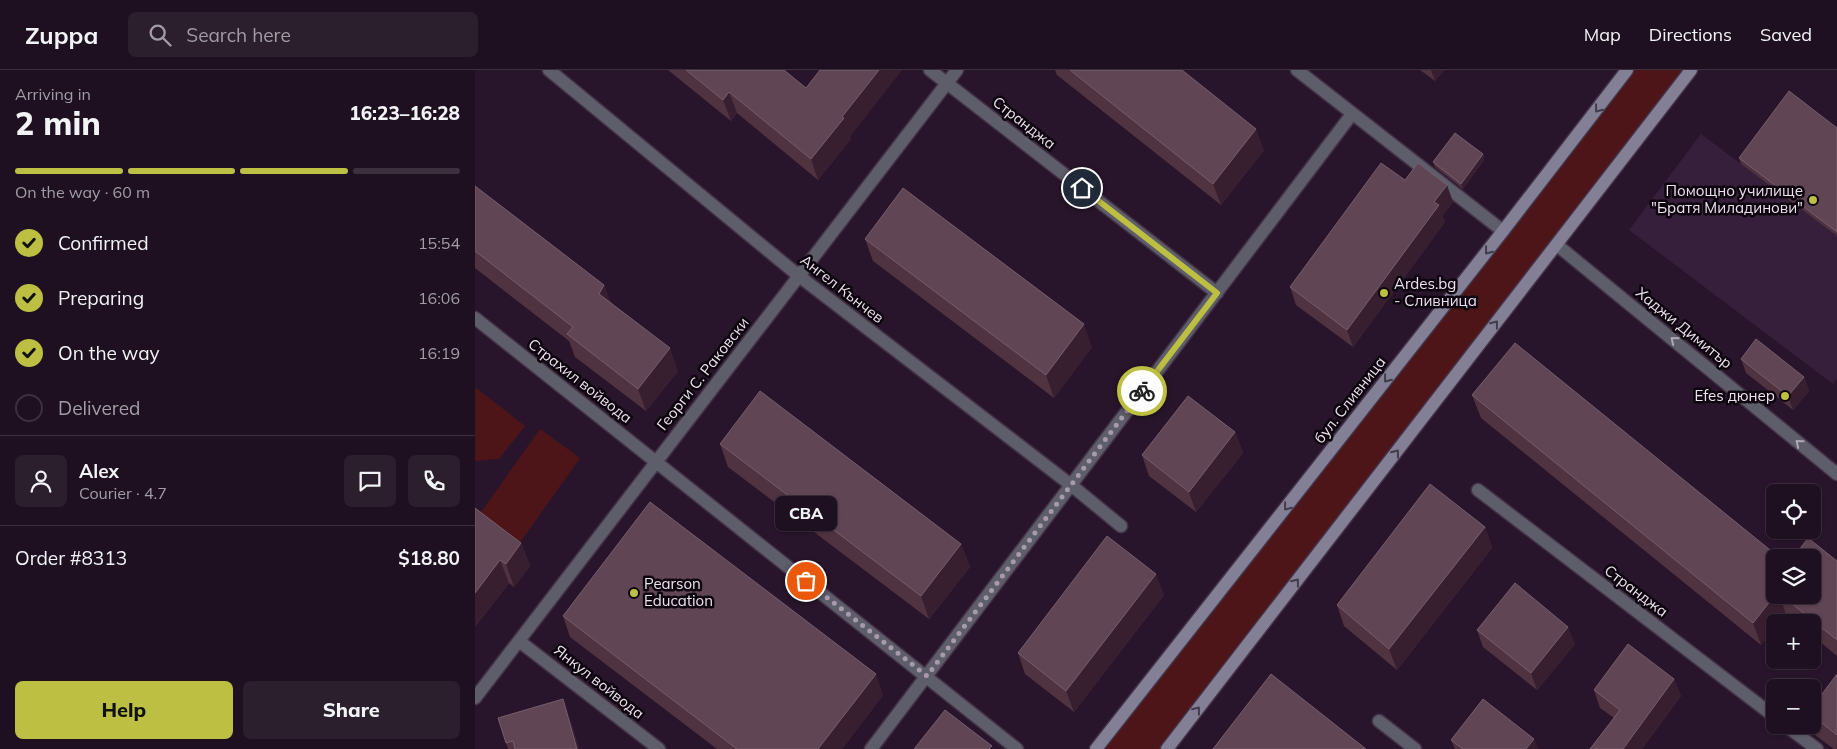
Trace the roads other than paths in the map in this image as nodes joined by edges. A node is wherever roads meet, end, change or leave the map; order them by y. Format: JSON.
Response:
{"nodes":[{"id":1,"x":549,"y":70,"type":"edge"},
{"id":2,"x":929,"y":70,"type":"edge"},
{"id":3,"x":957,"y":70,"type":"edge"},
{"id":4,"x":1297,"y":70,"type":"edge"},
{"id":5,"x":1627,"y":70,"type":"edge"},
{"id":6,"x":1691,"y":70,"type":"edge"},
{"id":7,"x":947,"y":83,"type":"junction"},
{"id":8,"x":1352,"y":114,"type":"junction"},
{"id":9,"x":1503,"y":231,"type":"junction"},
{"id":10,"x":1557,"y":245,"type":"junction"},
{"id":11,"x":799,"y":276,"type":"junction"},
{"id":12,"x":1217,"y":293,"type":"junction"},
{"id":13,"x":475,"y":318,"type":"edge"},
{"id":14,"x":656,"y":462,"type":"junction"},
{"id":15,"x":1837,"y":474,"type":"edge"},
{"id":16,"x":1071,"y":485,"type":"junction"},
{"id":17,"x":1478,"y":490,"type":"dead end"},
{"id":18,"x":1121,"y":526,"type":"dead end"},
{"id":19,"x":519,"y":641,"type":"junction"},
{"id":20,"x":927,"y":676,"type":"junction"},
{"id":21,"x":475,"y":698,"type":"edge"},
{"id":22,"x":1766,"y":710,"type":"edge"},
{"id":23,"x":1379,"y":721,"type":"dead end"},
{"id":24,"x":1797,"y":734,"type":"edge"},
{"id":25,"x":659,"y":749,"type":"edge"},
{"id":26,"x":871,"y":749,"type":"edge"},
{"id":27,"x":1017,"y":749,"type":"edge"},
{"id":28,"x":1096,"y":749,"type":"edge"},
{"id":29,"x":1167,"y":749,"type":"edge"},
{"id":30,"x":1415,"y":749,"type":"edge"},
{"id":31,"x":1817,"y":749,"type":"edge"}],
"edges":[{"from":1,"to":11,"type":"street","name":"Ангел Кънчев"},
{"from":2,"to":7,"type":"street","name":"Странджа"},
{"from":3,"to":7,"type":"street","name":"Георги С. Раковски"},
{"from":4,"to":8,"type":"street"},
{"from":5,"to":9,"type":"main road","name":"бул. Сливница","one_way":true},
{"from":6,"to":10,"type":"main road"},
{"from":7,"to":11,"type":"street","name":"Георги С. Раковски"},
{"from":7,"to":12,"type":"street","name":"Странджа"},
{"from":8,"to":9,"type":"street"},
{"from":8,"to":12,"type":"street"},
{"from":9,"to":28,"type":"main road","name":"бул. Сливница","one_way":true},
{"from":15,"to":10,"type":"street","name":"Хаджи Димитър","one_way":true},
{"from":29,"to":10,"type":"main road","one_way":true},
{"from":11,"to":14,"type":"street","name":"Георги С. Раковски"},
{"from":11,"to":16,"type":"street","name":"Ангел Кънчев"},
{"from":12,"to":16,"type":"street"},
{"from":13,"to":14,"type":"street","name":"Страхил войвода"},
{"from":14,"to":19,"type":"street","name":"Георги С. Раковски"},
{"from":14,"to":20,"type":"street","name":"Страхил войвода"},
{"from":16,"to":18,"type":"street","name":"Ангел Кънчев"},
{"from":16,"to":20,"type":"street"},
{"from":17,"to":22,"type":"street","name":"Странджа"},
{"from":19,"to":21,"type":"street","name":"Георги С. Раковски"},
{"from":19,"to":25,"type":"street","name":"Янкул войвода"},
{"from":20,"to":26,"type":"street"},
{"from":20,"to":27,"type":"street","name":"Страхил войвода"},
{"from":23,"to":30,"type":"street"},
{"from":24,"to":31,"type":"street"}]}
